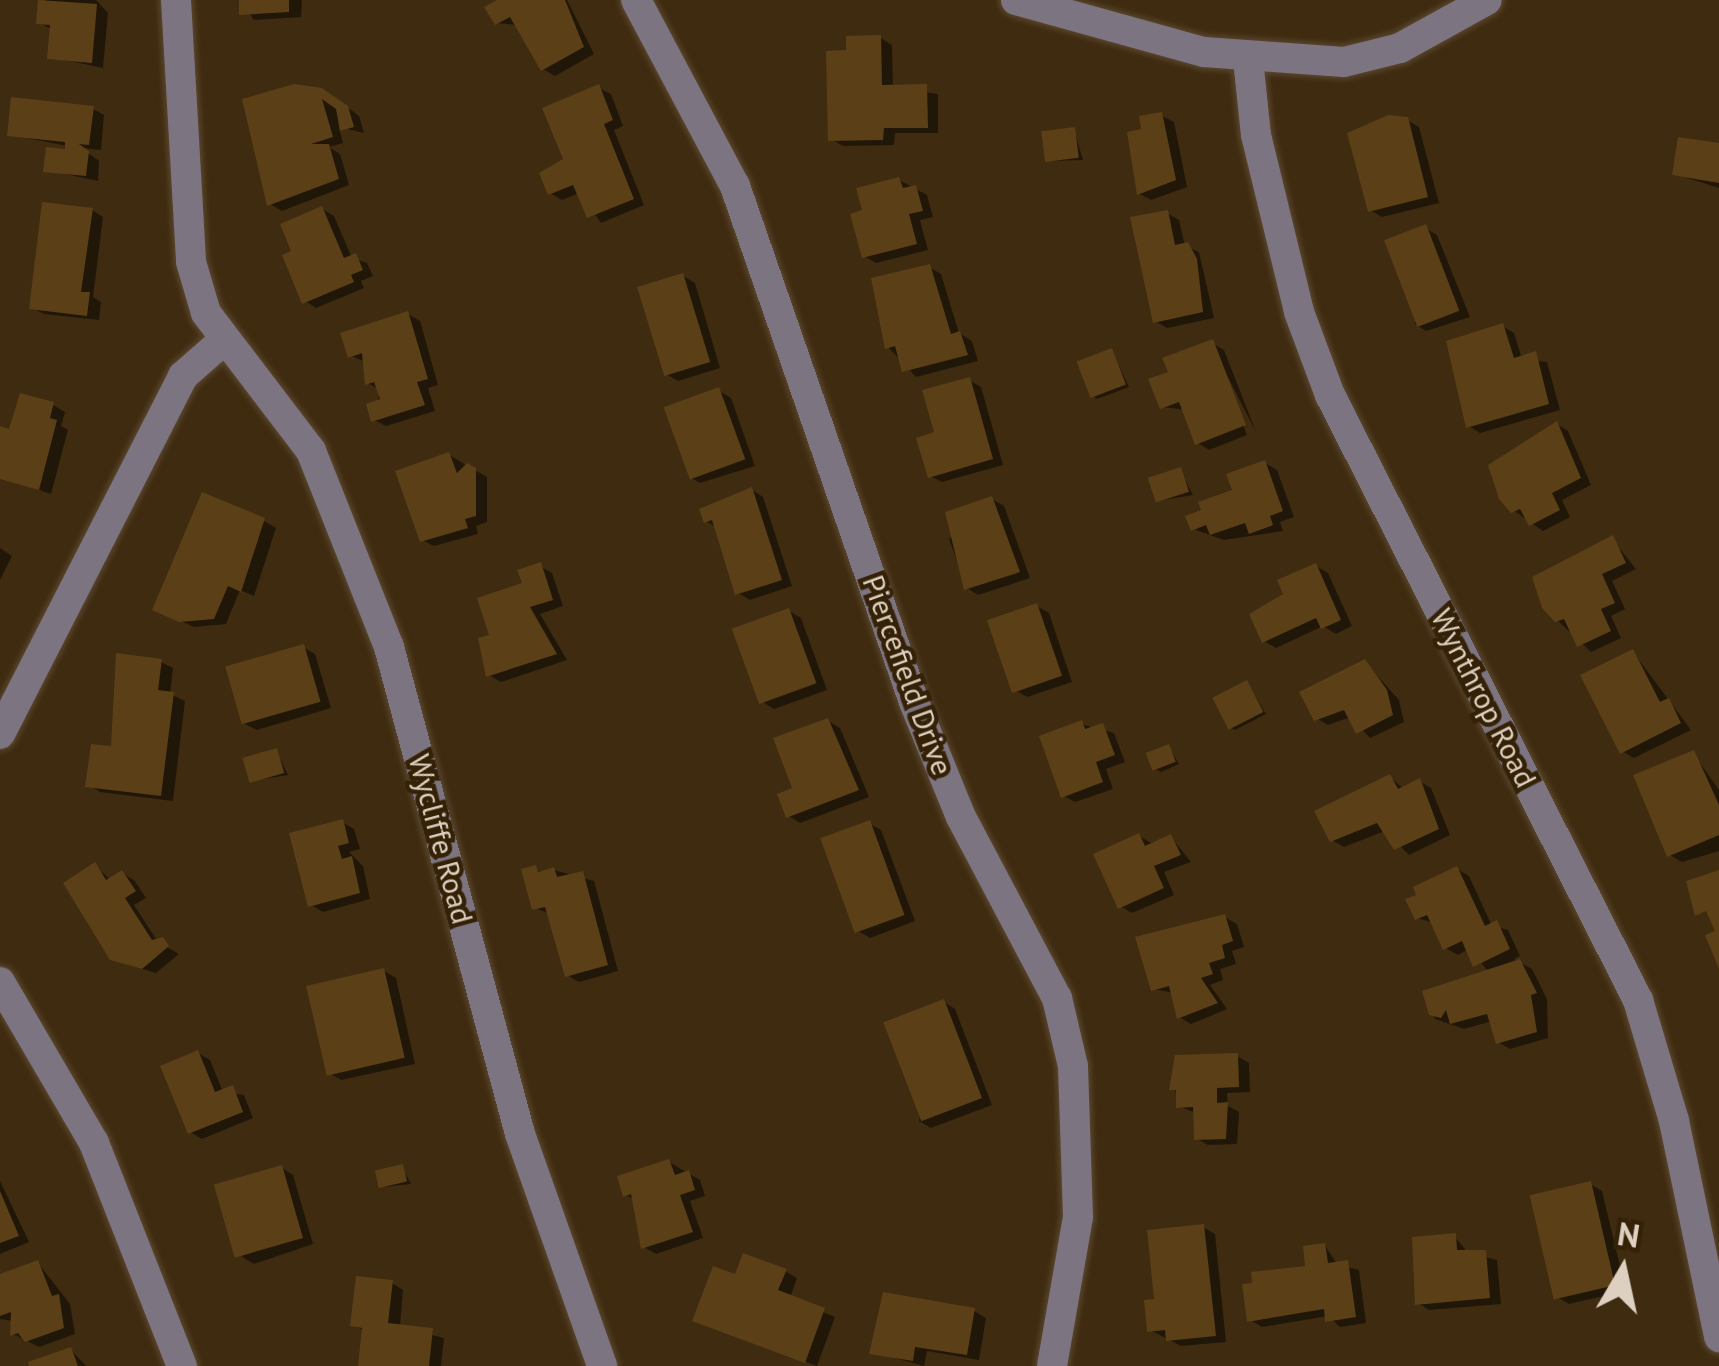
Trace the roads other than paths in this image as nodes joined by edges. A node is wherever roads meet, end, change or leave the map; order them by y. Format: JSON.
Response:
{"nodes":[{"id":1,"x":176,"y":0,"type":"edge"},
{"id":2,"x":635,"y":0,"type":"edge"},
{"id":3,"x":1016,"y":0,"type":"edge"},
{"id":4,"x":1487,"y":0,"type":"edge"},
{"id":5,"x":1248,"y":59,"type":"junction"},
{"id":6,"x":224,"y":340,"type":"junction"},
{"id":7,"x":0,"y":734,"type":"edge"},
{"id":8,"x":0,"y":982,"type":"edge"},
{"id":9,"x":1719,"y":1337,"type":"edge"},
{"id":10,"x":182,"y":1366,"type":"edge"},
{"id":11,"x":602,"y":1366,"type":"edge"},
{"id":12,"x":1052,"y":1366,"type":"edge"}],
"edges":[{"from":1,"to":6,"type":"street","name":"Wycliffe Road"},
{"from":2,"to":12,"type":"street","name":"Piercefield Drive"},
{"from":3,"to":5,"type":"street"},
{"from":4,"to":5,"type":"street"},
{"from":5,"to":9,"type":"street","name":"Wynthrop Road"},
{"from":6,"to":7,"type":"street"},
{"from":6,"to":11,"type":"street","name":"Wycliffe Road"},
{"from":8,"to":10,"type":"street"}]}
